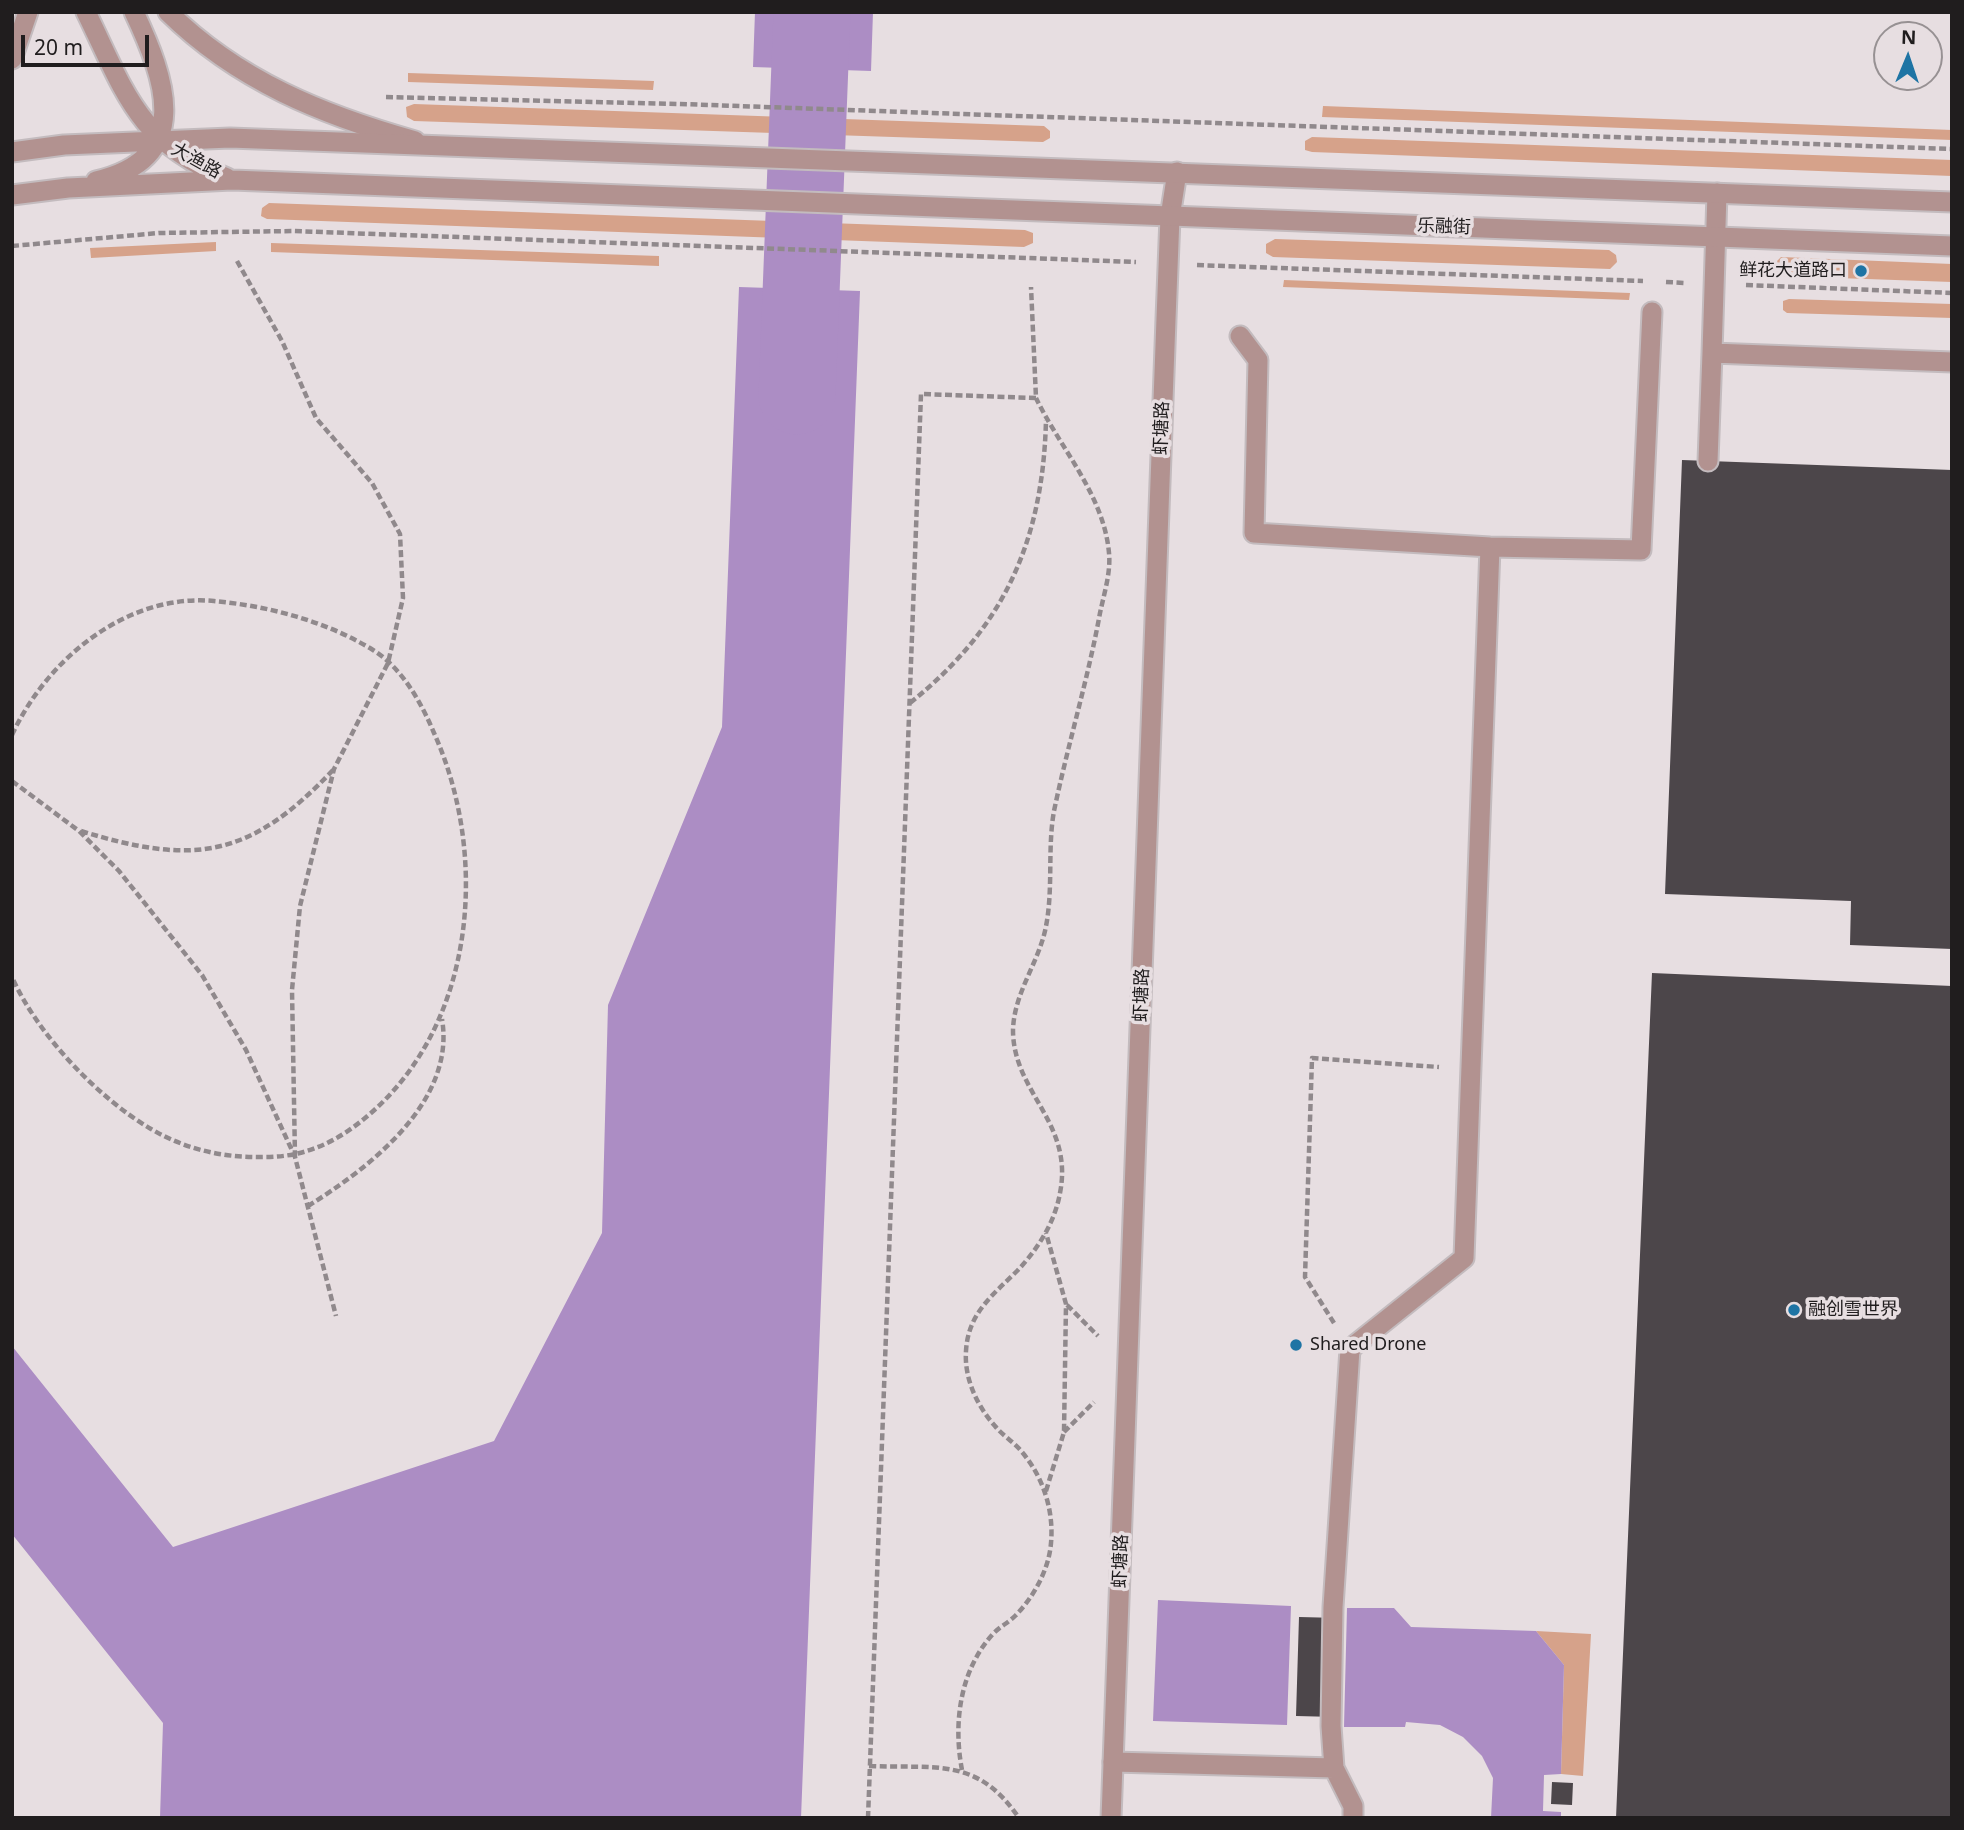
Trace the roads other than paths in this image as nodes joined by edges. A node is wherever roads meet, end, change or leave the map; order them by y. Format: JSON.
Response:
{"nodes":[{"id":1,"x":28,"y":12,"type":"edge"},
{"id":2,"x":86,"y":12,"type":"edge"},
{"id":3,"x":134,"y":12,"type":"edge"},
{"id":4,"x":168,"y":12,"type":"edge"},
{"id":5,"x":12,"y":59,"type":"edge"},
{"id":6,"x":159,"y":140,"type":"junction"},
{"id":7,"x":426,"y":145,"type":"junction"},
{"id":8,"x":12,"y":152,"type":"edge"},
{"id":9,"x":1177,"y":172,"type":"junction"},
{"id":10,"x":232,"y":180,"type":"junction"},
{"id":11,"x":68,"y":188,"type":"junction"},
{"id":12,"x":1717,"y":193,"type":"junction"},
{"id":13,"x":12,"y":195,"type":"edge"},
{"id":14,"x":1952,"y":202,"type":"edge"},
{"id":15,"x":1170,"y":217,"type":"junction"},
{"id":16,"x":1716,"y":237,"type":"junction"},
{"id":17,"x":1952,"y":246,"type":"edge"},
{"id":18,"x":1652,"y":312,"type":"dead end"},
{"id":19,"x":1240,"y":336,"type":"dead end"},
{"id":20,"x":1712,"y":353,"type":"junction"},
{"id":21,"x":1952,"y":362,"type":"edge"},
{"id":22,"x":1708,"y":461,"type":"dead end"},
{"id":23,"x":1490,"y":547,"type":"junction"},
{"id":24,"x":1113,"y":1762,"type":"junction"},
{"id":25,"x":1335,"y":1768,"type":"junction"},
{"id":26,"x":1111,"y":1818,"type":"edge"},
{"id":27,"x":1353,"y":1818,"type":"edge"}],
"edges":[{"from":1,"to":5,"type":"street"},
{"from":2,"to":6,"type":"street","name":"大渔路"},
{"from":3,"to":6,"type":"street","name":"大渔路"},
{"from":4,"to":7,"type":"street"},
{"from":6,"to":7,"type":"street"},
{"from":6,"to":8,"type":"street"},
{"from":6,"to":10,"type":"street","name":"大渔路"},
{"from":6,"to":11,"type":"street","name":"大渔路"},
{"from":7,"to":9,"type":"street"},
{"from":9,"to":12,"type":"street"},
{"from":9,"to":15,"type":"street","name":"虾塘路"},
{"from":10,"to":11,"type":"street","name":"乐融街"},
{"from":10,"to":15,"type":"street","name":"乐融街"},
{"from":11,"to":13,"type":"street"},
{"from":12,"to":14,"type":"street"},
{"from":12,"to":16,"type":"street"},
{"from":15,"to":16,"type":"street","name":"乐融街"},
{"from":15,"to":24,"type":"street","name":"虾塘路"},
{"from":16,"to":17,"type":"street","name":"乐融街"},
{"from":16,"to":20,"type":"street"},
{"from":18,"to":23,"type":"street"},
{"from":19,"to":23,"type":"street"},
{"from":20,"to":21,"type":"street"},
{"from":20,"to":22,"type":"street"},
{"from":23,"to":25,"type":"street"},
{"from":24,"to":25,"type":"street"},
{"from":24,"to":26,"type":"street","name":"虾塘路"},
{"from":25,"to":27,"type":"street"}]}
